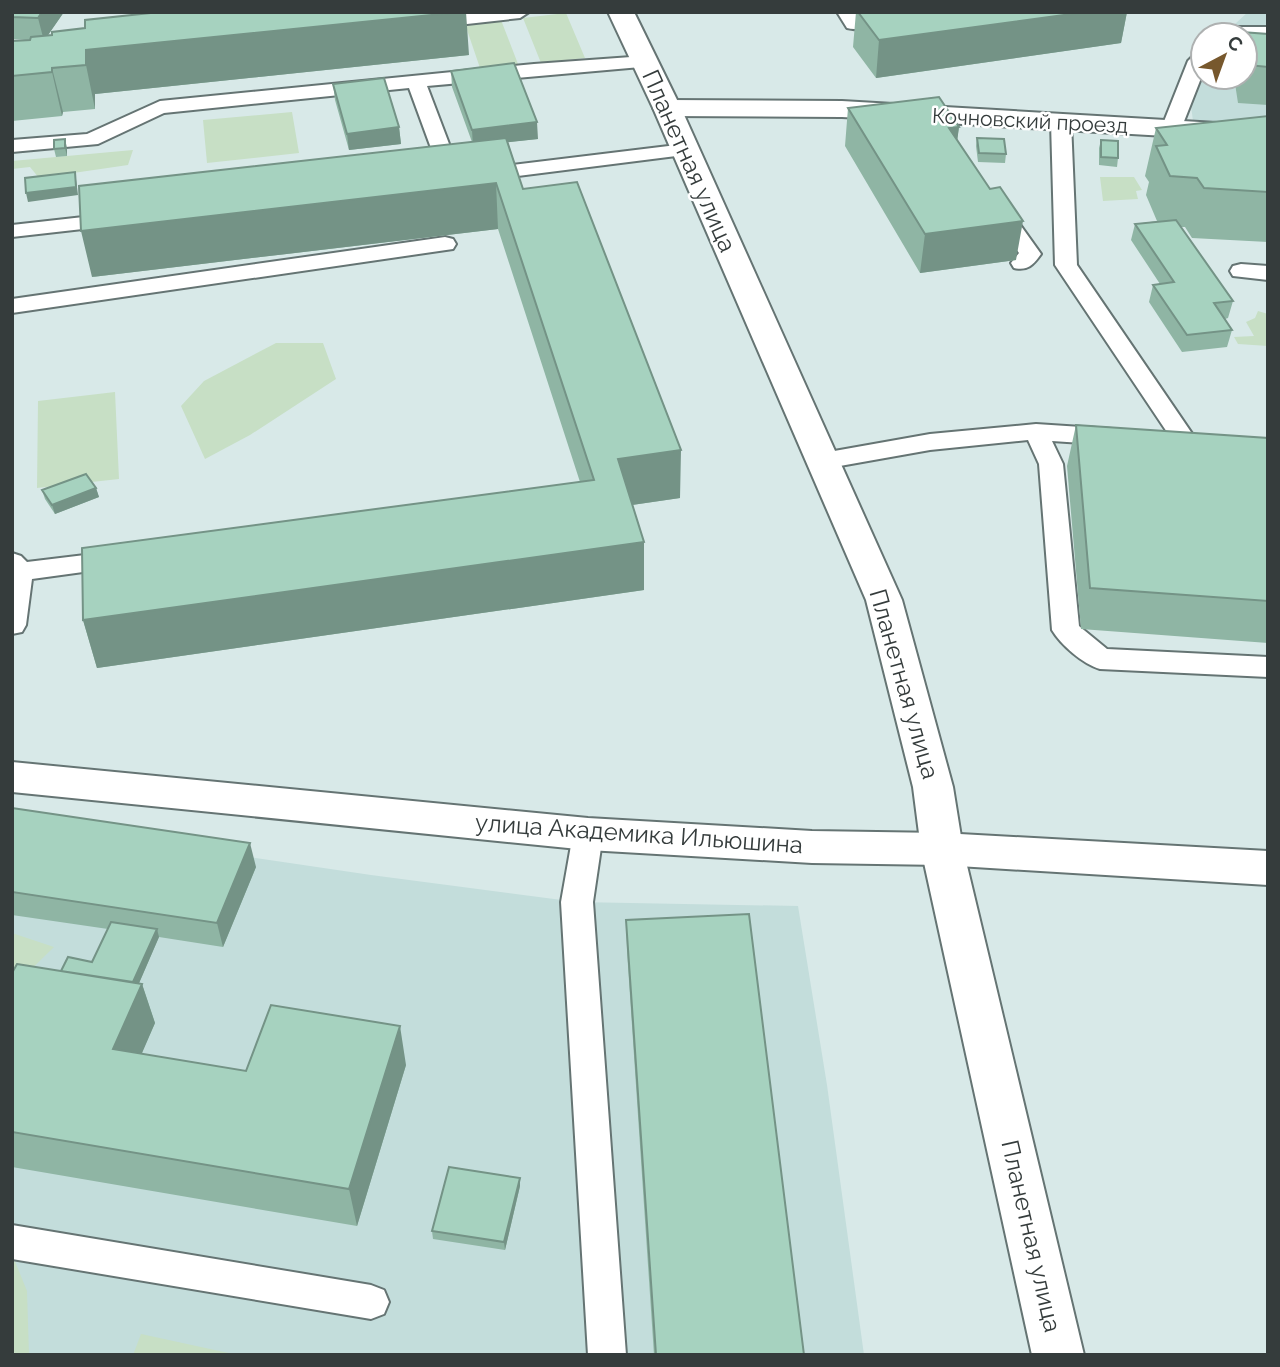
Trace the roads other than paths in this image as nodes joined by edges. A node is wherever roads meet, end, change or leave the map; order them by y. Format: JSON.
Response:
{"nodes":[{"id":1,"x":520,"y":12,"type":"edge"},
{"id":2,"x":621,"y":12,"type":"edge"},
{"id":3,"x":846,"y":12,"type":"edge"},
{"id":4,"x":458,"y":19,"type":"dead end"},
{"id":5,"x":904,"y":19,"type":"edge"},
{"id":6,"x":645,"y":62,"type":"junction"},
{"id":7,"x":416,"y":82,"type":"junction"},
{"id":8,"x":1189,"y":88,"type":"edge"},
{"id":9,"x":667,"y":108,"type":"junction"},
{"id":10,"x":1061,"y":122,"type":"junction"},
{"id":11,"x":1171,"y":129,"type":"junction"},
{"id":12,"x":1268,"y":134,"type":"edge"},
{"id":13,"x":12,"y":146,"type":"edge"},
{"id":14,"x":685,"y":150,"type":"junction"},
{"id":15,"x":452,"y":178,"type":"junction"},
{"id":16,"x":425,"y":181,"type":"edge"},
{"id":17,"x":991,"y":197,"type":"edge"},
{"id":18,"x":136,"y":216,"type":"edge"},
{"id":19,"x":12,"y":232,"type":"edge"},
{"id":20,"x":445,"y":244,"type":"edge"},
{"id":21,"x":1022,"y":263,"type":"dead end"},
{"id":22,"x":1241,"y":271,"type":"dead end"},
{"id":23,"x":1268,"y":273,"type":"edge"},
{"id":24,"x":12,"y":306,"type":"edge"},
{"id":25,"x":1036,"y":432,"type":"junction"},
{"id":26,"x":1131,"y":439,"type":"edge"},
{"id":27,"x":1158,"y":440,"type":"edge"},
{"id":28,"x":1186,"y":442,"type":"junction"},
{"id":29,"x":1268,"y":448,"type":"edge"},
{"id":30,"x":823,"y":461,"type":"junction"},
{"id":31,"x":136,"y":557,"type":"edge"},
{"id":32,"x":16,"y":567,"type":"edge"},
{"id":33,"x":12,"y":625,"type":"edge"},
{"id":34,"x":1268,"y":667,"type":"edge"},
{"id":35,"x":12,"y":777,"type":"edge"},
{"id":36,"x":588,"y":834,"type":"junction"},
{"id":37,"x":942,"y":849,"type":"junction"},
{"id":38,"x":1268,"y":869,"type":"edge"},
{"id":39,"x":12,"y":1242,"type":"edge"},
{"id":40,"x":371,"y":1303,"type":"dead end"},
{"id":41,"x":607,"y":1355,"type":"edge"},
{"id":42,"x":1058,"y":1355,"type":"edge"}],
"edges":[{"from":1,"to":4,"type":"lane"},
{"from":2,"to":6,"type":"street","name":"Планетная улица"},
{"from":3,"to":5,"type":"lane"},
{"from":6,"to":7,"type":"lane"},
{"from":6,"to":9,"type":"street","name":"Планетная улица"},
{"from":7,"to":13,"type":"lane"},
{"from":7,"to":15,"type":"lane"},
{"from":8,"to":11,"type":"lane"},
{"from":9,"to":10,"type":"street","name":"Кочновский проезд"},
{"from":9,"to":14,"type":"street","name":"Планетная улица"},
{"from":10,"to":11,"type":"street","name":"Кочновский проезд"},
{"from":10,"to":28,"type":"lane"},
{"from":11,"to":12,"type":"street","name":"Кочновский проезд"},
{"from":14,"to":15,"type":"lane"},
{"from":14,"to":30,"type":"street","name":"Планетная улица"},
{"from":15,"to":16,"type":"lane"},
{"from":17,"to":21,"type":"lane"},
{"from":18,"to":19,"type":"lane"},
{"from":20,"to":24,"type":"lane"},
{"from":22,"to":23,"type":"lane"},
{"from":25,"to":26,"type":"lane"},
{"from":25,"to":30,"type":"lane"},
{"from":25,"to":34,"type":"lane"},
{"from":27,"to":28,"type":"lane"},
{"from":28,"to":29,"type":"lane"},
{"from":30,"to":37,"type":"street","name":"Планетная улица"},
{"from":31,"to":32,"type":"lane"},
{"from":32,"to":33,"type":"lane"},
{"from":35,"to":36,"type":"street","name":"улица Академика Ильюшина"},
{"from":36,"to":37,"type":"street","name":"улица Академика Ильюшина"},
{"from":36,"to":41,"type":"lane"},
{"from":37,"to":38,"type":"street","name":"улица Академика Ильюшина"},
{"from":37,"to":42,"type":"street","name":"Планетная улица"},
{"from":39,"to":40,"type":"lane"}]}
